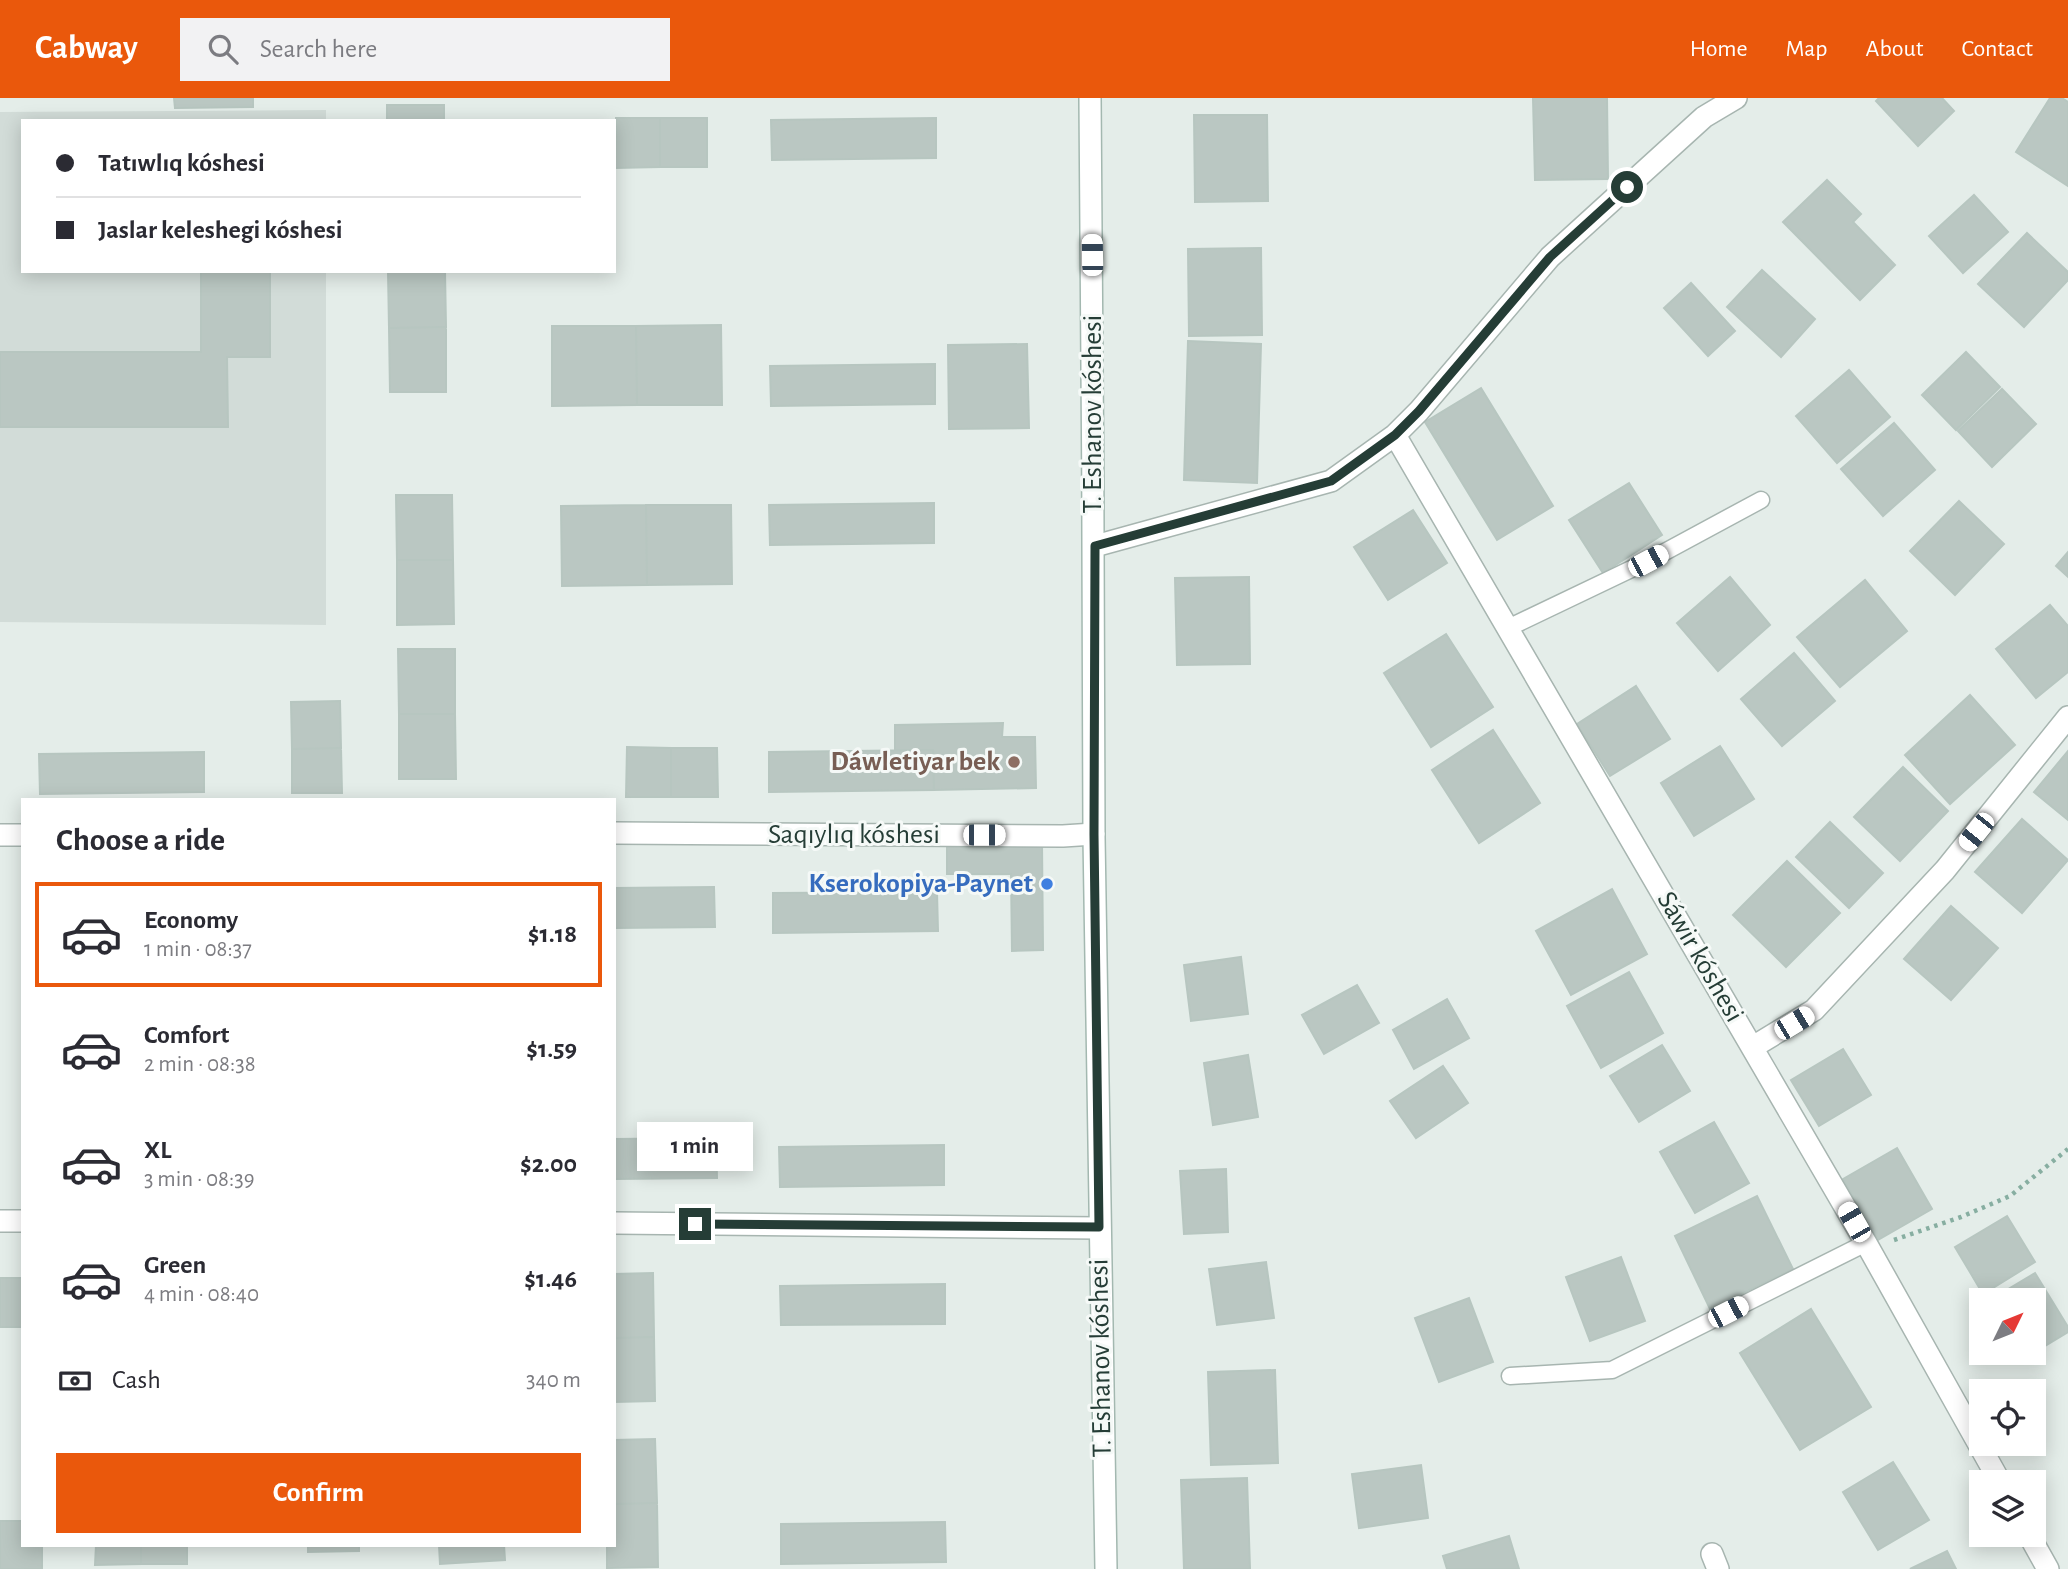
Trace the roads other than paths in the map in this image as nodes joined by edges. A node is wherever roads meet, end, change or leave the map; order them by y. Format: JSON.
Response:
{"nodes":[{"id":1,"x":1090,"y":98,"type":"edge"},
{"id":2,"x":1736,"y":98,"type":"edge"},
{"id":3,"x":1395,"y":435,"type":"junction"},
{"id":4,"x":1761,"y":500,"type":"dead end"},
{"id":5,"x":1095,"y":546,"type":"junction"},
{"id":6,"x":1508,"y":628,"type":"junction"},
{"id":7,"x":2068,"y":717,"type":"edge"},
{"id":8,"x":616,"y":833,"type":"edge"},
{"id":9,"x":1094,"y":834,"type":"junction"},
{"id":10,"x":0,"y":835,"type":"edge"},
{"id":11,"x":21,"y":835,"type":"edge"},
{"id":12,"x":1753,"y":1047,"type":"junction"},
{"id":13,"x":0,"y":1221,"type":"edge"},
{"id":14,"x":21,"y":1221,"type":"edge"},
{"id":15,"x":616,"y":1223,"type":"edge"},
{"id":16,"x":1099,"y":1227,"type":"junction"},
{"id":17,"x":1866,"y":1243,"type":"junction"},
{"id":18,"x":1510,"y":1376,"type":"dead end"},
{"id":19,"x":1993,"y":1470,"type":"edge"},
{"id":20,"x":2036,"y":1547,"type":"edge"},
{"id":21,"x":1106,"y":1569,"type":"edge"},
{"id":22,"x":2048,"y":1569,"type":"edge"}],
"edges":[{"from":1,"to":5,"type":"street","name":"T. Eshanov kóshesi"},
{"from":2,"to":3,"type":"street"},
{"from":3,"to":5,"type":"street"},
{"from":3,"to":6,"type":"street","name":"Sáwir kóshesi"},
{"from":4,"to":6,"type":"lane"},
{"from":5,"to":9,"type":"street","name":"T. Eshanov kóshesi"},
{"from":6,"to":12,"type":"street","name":"Sáwir kóshesi"},
{"from":7,"to":12,"type":"street"},
{"from":8,"to":9,"type":"street","name":"Saqıylıq kóshesi"},
{"from":9,"to":16,"type":"street","name":"T. Eshanov kóshesi"},
{"from":10,"to":11,"type":"street"},
{"from":12,"to":17,"type":"street","name":"Sáwir kóshesi"},
{"from":13,"to":14,"type":"street"},
{"from":15,"to":16,"type":"street"},
{"from":16,"to":21,"type":"street","name":"T. Eshanov kóshesi"},
{"from":17,"to":18,"type":"lane"},
{"from":17,"to":19,"type":"street","name":"Sáwir kóshesi"},
{"from":20,"to":22,"type":"street"}]}
